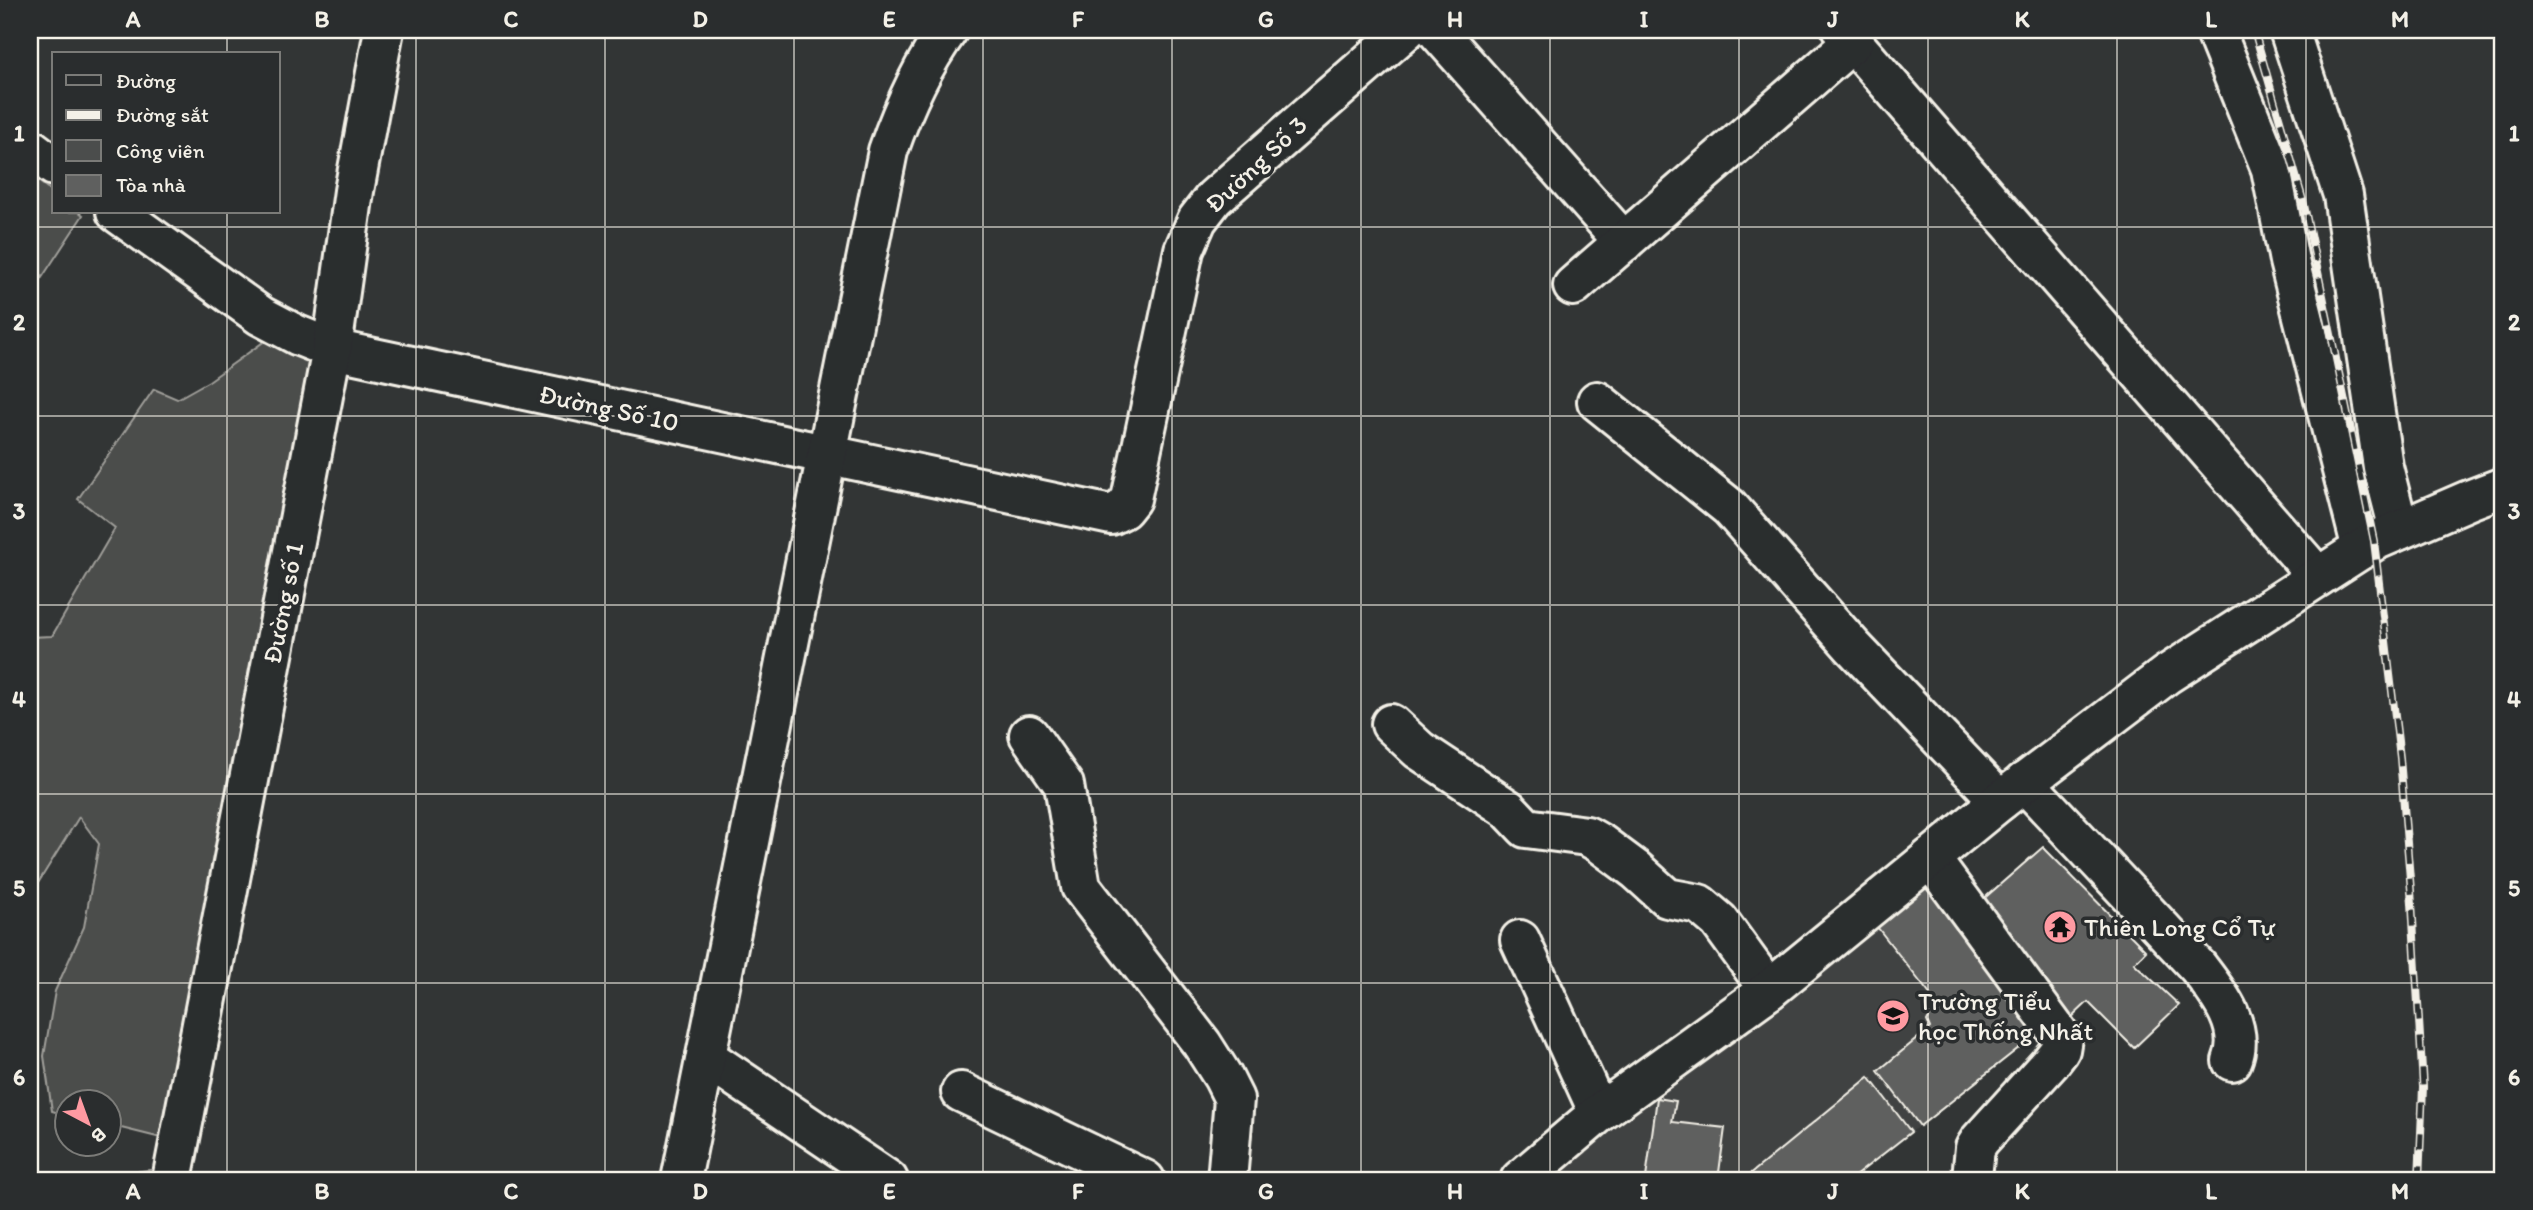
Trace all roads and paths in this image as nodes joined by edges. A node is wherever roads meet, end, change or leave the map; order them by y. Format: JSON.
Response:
{"nodes":[{"id":1,"x":384,"y":30,"type":"edge"},
{"id":2,"x":948,"y":30,"type":"edge"},
{"id":3,"x":1406,"y":30,"type":"edge"},
{"id":4,"x":1436,"y":30,"type":"edge"},
{"id":5,"x":2216,"y":30,"type":"edge"},
{"id":6,"x":2289,"y":30,"type":"edge"},
{"id":7,"x":1847,"y":36,"type":"edge"},
{"id":8,"x":30,"y":148,"type":"edge"},
{"id":9,"x":52,"y":164,"type":"edge"},
{"id":10,"x":119,"y":214,"type":"edge"},
{"id":11,"x":1624,"y":242,"type":"junction"},
{"id":12,"x":1573,"y":286,"type":"dead end"},
{"id":13,"x":332,"y":349,"type":"junction"},
{"id":14,"x":1597,"y":401,"type":"dead end"},
{"id":15,"x":827,"y":454,"type":"junction"},
{"id":16,"x":2503,"y":487,"type":"edge"},
{"id":17,"x":1131,"y":499,"type":"joint"},
{"id":18,"x":2399,"y":530,"type":"junction"},
{"id":19,"x":2362,"y":549,"type":"junction"},
{"id":20,"x":2318,"y":577,"type":"junction"},
{"id":21,"x":1391,"y":724,"type":"dead end"},
{"id":22,"x":1029,"y":735,"type":"dead end"},
{"id":23,"x":2012,"y":791,"type":"junction"},
{"id":24,"x":1930,"y":858,"type":"junction"},
{"id":25,"x":1520,"y":940,"type":"dead end"},
{"id":26,"x":1769,"y":990,"type":"junction"},
{"id":27,"x":706,"y":1057,"type":"junction"},
{"id":28,"x":2232,"y":1061,"type":"dead end"},
{"id":29,"x":961,"y":1092,"type":"dead end"},
{"id":30,"x":1599,"y":1113,"type":"junction"},
{"id":31,"x":181,"y":1178,"type":"edge"},
{"id":32,"x":681,"y":1180,"type":"edge"},
{"id":33,"x":888,"y":1180,"type":"edge"},
{"id":34,"x":1144,"y":1180,"type":"edge"},
{"id":35,"x":1227,"y":1180,"type":"edge"},
{"id":36,"x":1520,"y":1180,"type":"edge"},
{"id":37,"x":1974,"y":1180,"type":"edge"}],
"edges":[{"from":1,"to":13,"type":"street","name":"Đường số 1"},
{"from":2,"to":15,"type":"street"},
{"from":3,"to":17,"type":"street","name":"Đường Số 3"},
{"from":4,"to":11,"type":"street"},
{"from":5,"to":19,"type":"street"},
{"from":6,"to":18,"type":"street"},
{"from":7,"to":11,"type":"street"},
{"from":7,"to":20,"type":"street"},
{"from":8,"to":9,"type":"street"},
{"from":10,"to":13,"type":"street","name":"Đường Số 10"},
{"from":11,"to":12,"type":"street"},
{"from":13,"to":15,"type":"street","name":"Đường Số 10"},
{"from":13,"to":31,"type":"street","name":"Đường số 1"},
{"from":14,"to":23,"type":"street"},
{"from":15,"to":17,"type":"street","name":"Đường Số 10"},
{"from":15,"to":27,"type":"street"},
{"from":16,"to":18,"type":"street"},
{"from":18,"to":19,"type":"street"},
{"from":19,"to":20,"type":"street"},
{"from":20,"to":23,"type":"street"},
{"from":21,"to":26,"type":"street"},
{"from":22,"to":35,"type":"street"},
{"from":23,"to":24,"type":"street"},
{"from":23,"to":28,"type":"street"},
{"from":24,"to":26,"type":"street"},
{"from":24,"to":37,"type":"street"},
{"from":25,"to":30,"type":"street"},
{"from":26,"to":30,"type":"street"},
{"from":27,"to":32,"type":"street"},
{"from":27,"to":33,"type":"street"},
{"from":29,"to":34,"type":"street"},
{"from":30,"to":36,"type":"street"}]}
